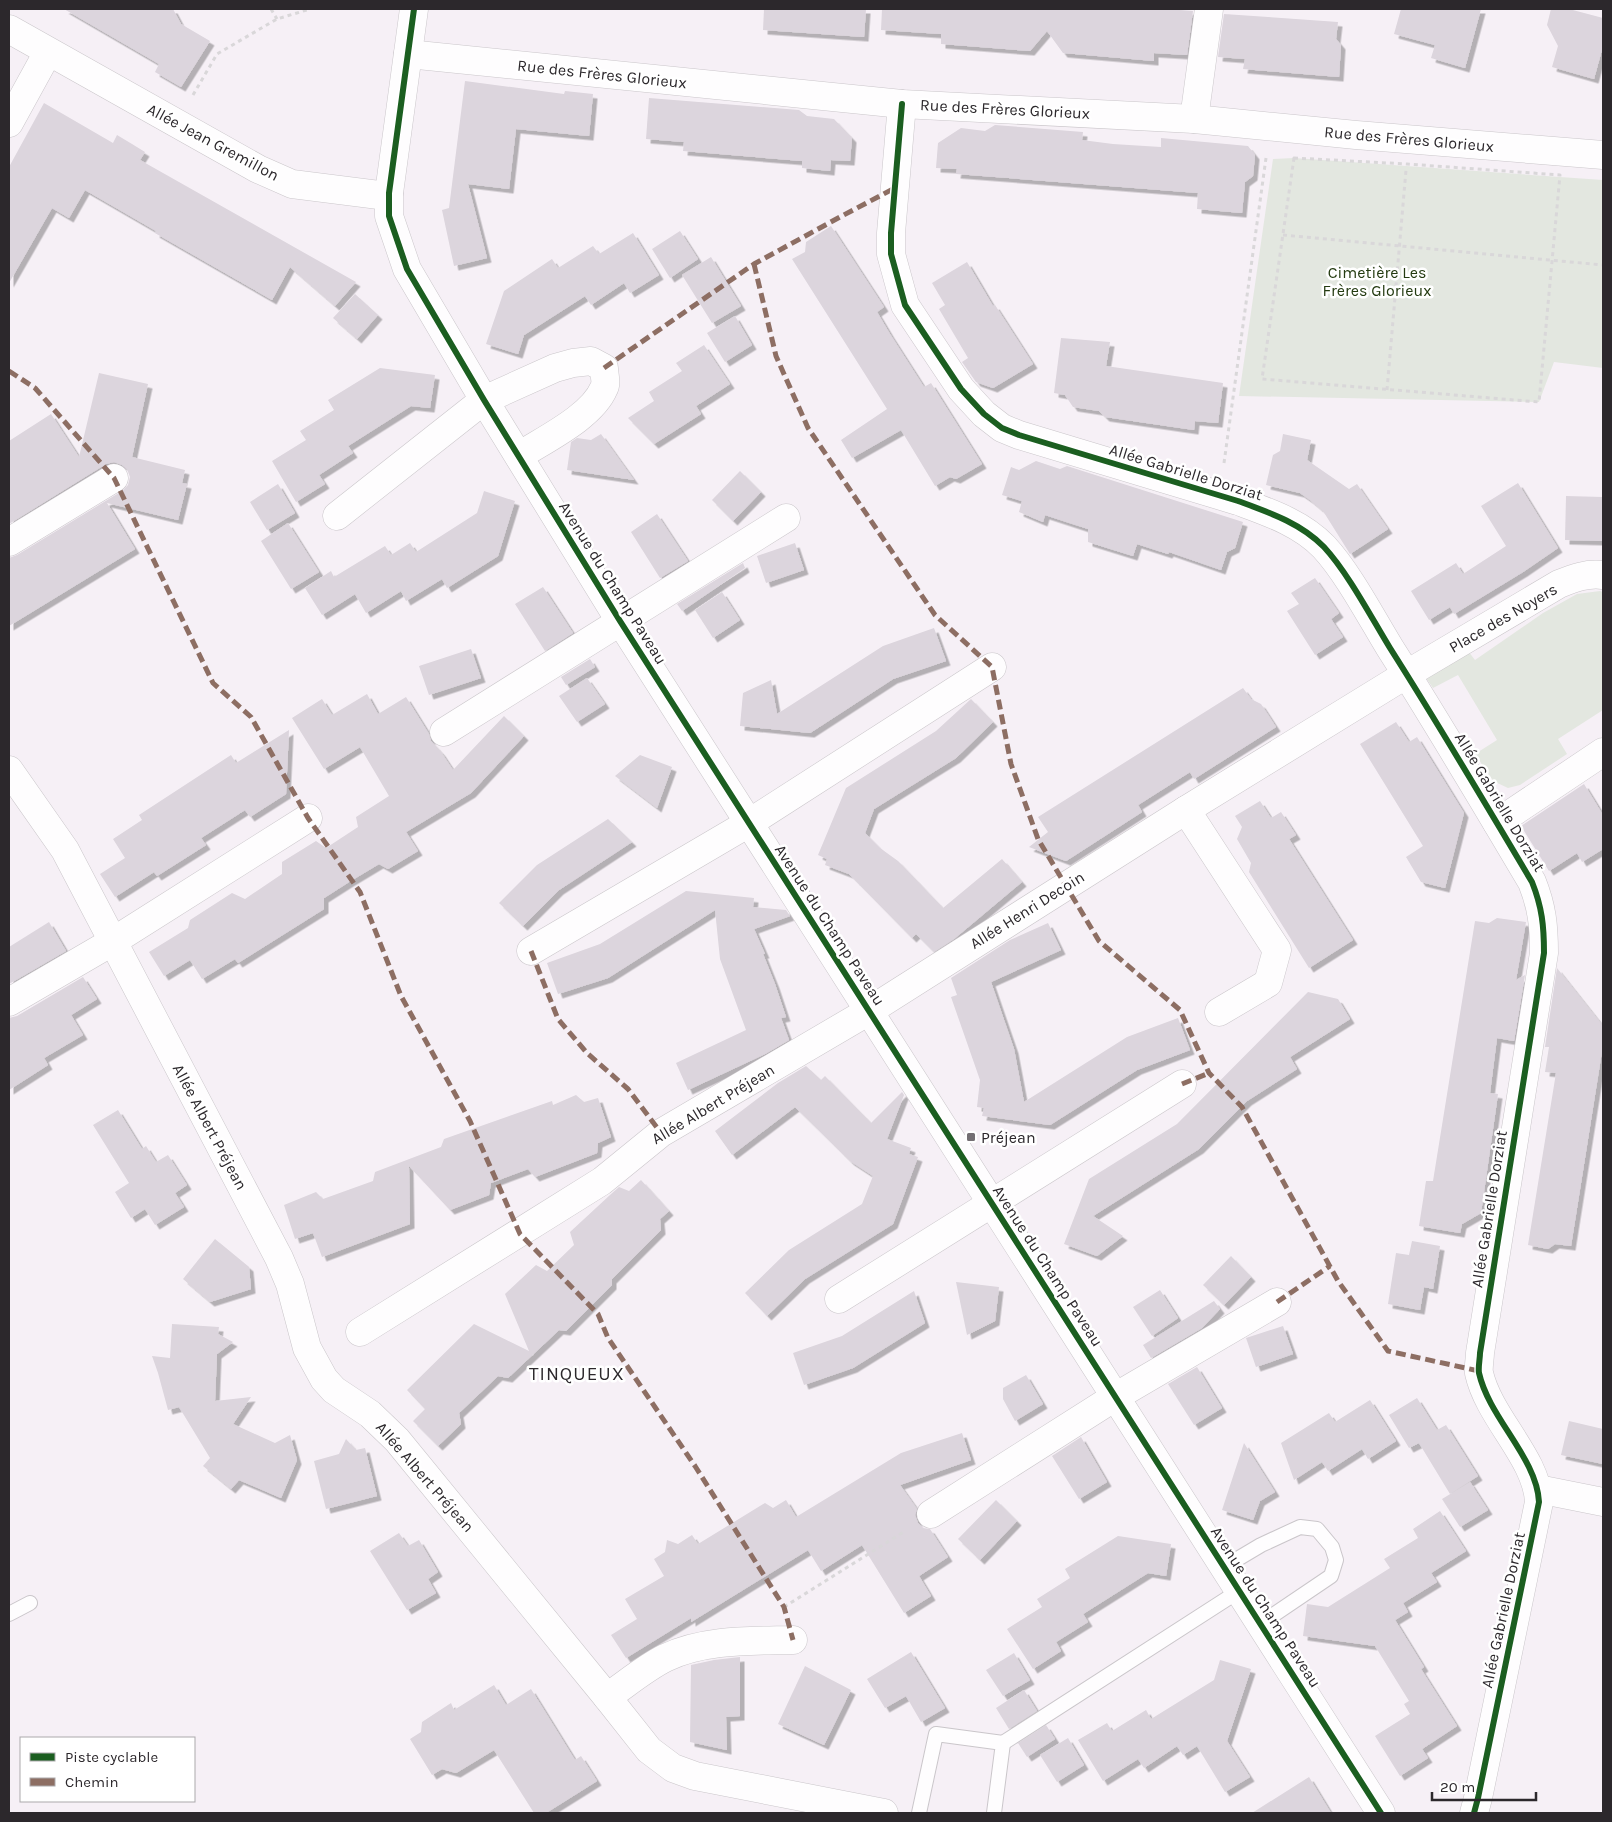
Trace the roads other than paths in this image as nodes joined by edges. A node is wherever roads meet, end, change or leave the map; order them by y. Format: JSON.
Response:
{"nodes":[{"id":1,"x":414,"y":9,"type":"edge"},
{"id":2,"x":1209,"y":9,"type":"edge"},
{"id":3,"x":9,"y":29,"type":"edge"},
{"id":4,"x":48,"y":52,"type":"junction"},
{"id":5,"x":408,"y":54,"type":"junction"},
{"id":6,"x":902,"y":104,"type":"junction"},
{"id":7,"x":1194,"y":119,"type":"junction"},
{"id":8,"x":9,"y":123,"type":"edge"},
{"id":9,"x":1603,"y":155,"type":"edge"},
{"id":10,"x":389,"y":193,"type":"junction"},
{"id":11,"x":484,"y":400,"type":"junction"},
{"id":12,"x":519,"y":456,"type":"junction"},
{"id":13,"x":114,"y":478,"type":"dead end"},
{"id":14,"x":337,"y":516,"type":"dead end"},
{"id":15,"x":786,"y":518,"type":"dead end"},
{"id":16,"x":9,"y":542,"type":"edge"},
{"id":17,"x":1603,"y":574,"type":"edge"},
{"id":18,"x":620,"y":621,"type":"junction"},
{"id":19,"x":992,"y":667,"type":"dead end"},
{"id":20,"x":1407,"y":674,"type":"junction"},
{"id":21,"x":444,"y":732,"type":"dead end"},
{"id":22,"x":1603,"y":752,"type":"edge"},
{"id":23,"x":9,"y":770,"type":"edge"},
{"id":24,"x":1186,"y":810,"type":"junction"},
{"id":25,"x":308,"y":818,"type":"dead end"},
{"id":26,"x":749,"y":823,"type":"junction"},
{"id":27,"x":1497,"y":823,"type":"junction"},
{"id":28,"x":112,"y":942,"type":"junction"},
{"id":29,"x":531,"y":951,"type":"dead end"},
{"id":30,"x":9,"y":1002,"type":"edge"},
{"id":31,"x":869,"y":1011,"type":"junction"},
{"id":32,"x":1219,"y":1012,"type":"dead end"},
{"id":33,"x":1182,"y":1084,"type":"dead end"},
{"id":34,"x":992,"y":1204,"type":"junction"},
{"id":35,"x":839,"y":1299,"type":"dead end"},
{"id":36,"x":1277,"y":1302,"type":"dead end"},
{"id":37,"x":360,"y":1332,"type":"dead end"},
{"id":38,"x":1115,"y":1397,"type":"junction"},
{"id":39,"x":1538,"y":1489,"type":"junction"},
{"id":40,"x":1603,"y":1502,"type":"edge"},
{"id":41,"x":931,"y":1514,"type":"road end"},
{"id":42,"x":1224,"y":1567,"type":"junction"},
{"id":43,"x":1239,"y":1591,"type":"junction"},
{"id":44,"x":30,"y":1603,"type":"dead end"},
{"id":45,"x":9,"y":1614,"type":"edge"},
{"id":46,"x":1260,"y":1624,"type":"junction"},
{"id":47,"x":793,"y":1640,"type":"dead end"},
{"id":48,"x":607,"y":1697,"type":"junction"},
{"id":49,"x":1003,"y":1743,"type":"junction"},
{"id":50,"x":884,"y":1813,"type":"edge"},
{"id":51,"x":918,"y":1813,"type":"edge"},
{"id":52,"x":994,"y":1813,"type":"edge"},
{"id":53,"x":1381,"y":1813,"type":"edge"},
{"id":54,"x":1474,"y":1813,"type":"edge"}],
"edges":[{"from":1,"to":5,"type":"street","name":"Avenue du Champ Paveau"},
{"from":2,"to":7,"type":"street"},
{"from":3,"to":4,"type":"street","name":"Allée Jean Gremillon"},
{"from":4,"to":8,"type":"street"},
{"from":4,"to":10,"type":"street","name":"Allée Jean Gremillon"},
{"from":5,"to":6,"type":"street","name":"Rue des Frères Glorieux"},
{"from":5,"to":10,"type":"street","name":"Avenue du Champ Paveau"},
{"from":6,"to":7,"type":"street","name":"Rue des Frères Glorieux"},
{"from":6,"to":20,"type":"street","name":"Allée Gabrielle Dorziat"},
{"from":7,"to":9,"type":"street","name":"Rue des Frères Glorieux"},
{"from":10,"to":11,"type":"street","name":"Avenue du Champ Paveau"},
{"from":11,"to":12,"type":"street","name":"Avenue du Champ Paveau"},
{"from":11,"to":12,"type":"street"},
{"from":11,"to":14,"type":"street"},
{"from":12,"to":18,"type":"street","name":"Avenue du Champ Paveau"},
{"from":13,"to":16,"type":"street"},
{"from":15,"to":18,"type":"street","name":"Avenue du Champ Paveau"},
{"from":17,"to":20,"type":"street","name":"Place des Noyers"},
{"from":18,"to":21,"type":"street","name":"Avenue du Champ Paveau"},
{"from":18,"to":26,"type":"street","name":"Avenue du Champ Paveau"},
{"from":19,"to":26,"type":"street"},
{"from":20,"to":24,"type":"street","name":"Allée Henri Decoin"},
{"from":20,"to":27,"type":"street","name":"Allée Gabrielle Dorziat"},
{"from":22,"to":27,"type":"street"},
{"from":23,"to":28,"type":"street","name":"Allée Albert Préjean"},
{"from":24,"to":31,"type":"street","name":"Allée Henri Decoin"},
{"from":24,"to":32,"type":"street"},
{"from":25,"to":28,"type":"street"},
{"from":26,"to":29,"type":"street"},
{"from":26,"to":31,"type":"street","name":"Avenue du Champ Paveau"},
{"from":27,"to":39,"type":"street","name":"Allée Gabrielle Dorziat"},
{"from":28,"to":30,"type":"street"},
{"from":28,"to":48,"type":"street","name":"Allée Albert Préjean"},
{"from":31,"to":34,"type":"street","name":"Avenue du Champ Paveau"},
{"from":31,"to":37,"type":"street","name":"Allée Albert Préjean"},
{"from":33,"to":34,"type":"street","name":"Avenue du Champ Paveau"},
{"from":34,"to":35,"type":"street","name":"Avenue du Champ Paveau"},
{"from":34,"to":38,"type":"street","name":"Avenue du Champ Paveau"},
{"from":36,"to":38,"type":"street"},
{"from":38,"to":41,"type":"street"},
{"from":38,"to":42,"type":"street","name":"Avenue du Champ Paveau"},
{"from":39,"to":40,"type":"street"},
{"from":39,"to":54,"type":"street","name":"Allée Gabrielle Dorziat"},
{"from":42,"to":43,"type":"street","name":"Avenue du Champ Paveau"},
{"from":42,"to":46,"type":"lane"},
{"from":43,"to":46,"type":"street","name":"Avenue du Champ Paveau"},
{"from":43,"to":49,"type":"lane"},
{"from":44,"to":45,"type":"lane"},
{"from":46,"to":53,"type":"street","name":"Avenue du Champ Paveau"},
{"from":47,"to":48,"type":"street"},
{"from":48,"to":50,"type":"street","name":"Allée Albert Préjean"},
{"from":49,"to":51,"type":"lane"},
{"from":49,"to":52,"type":"lane"}]}
